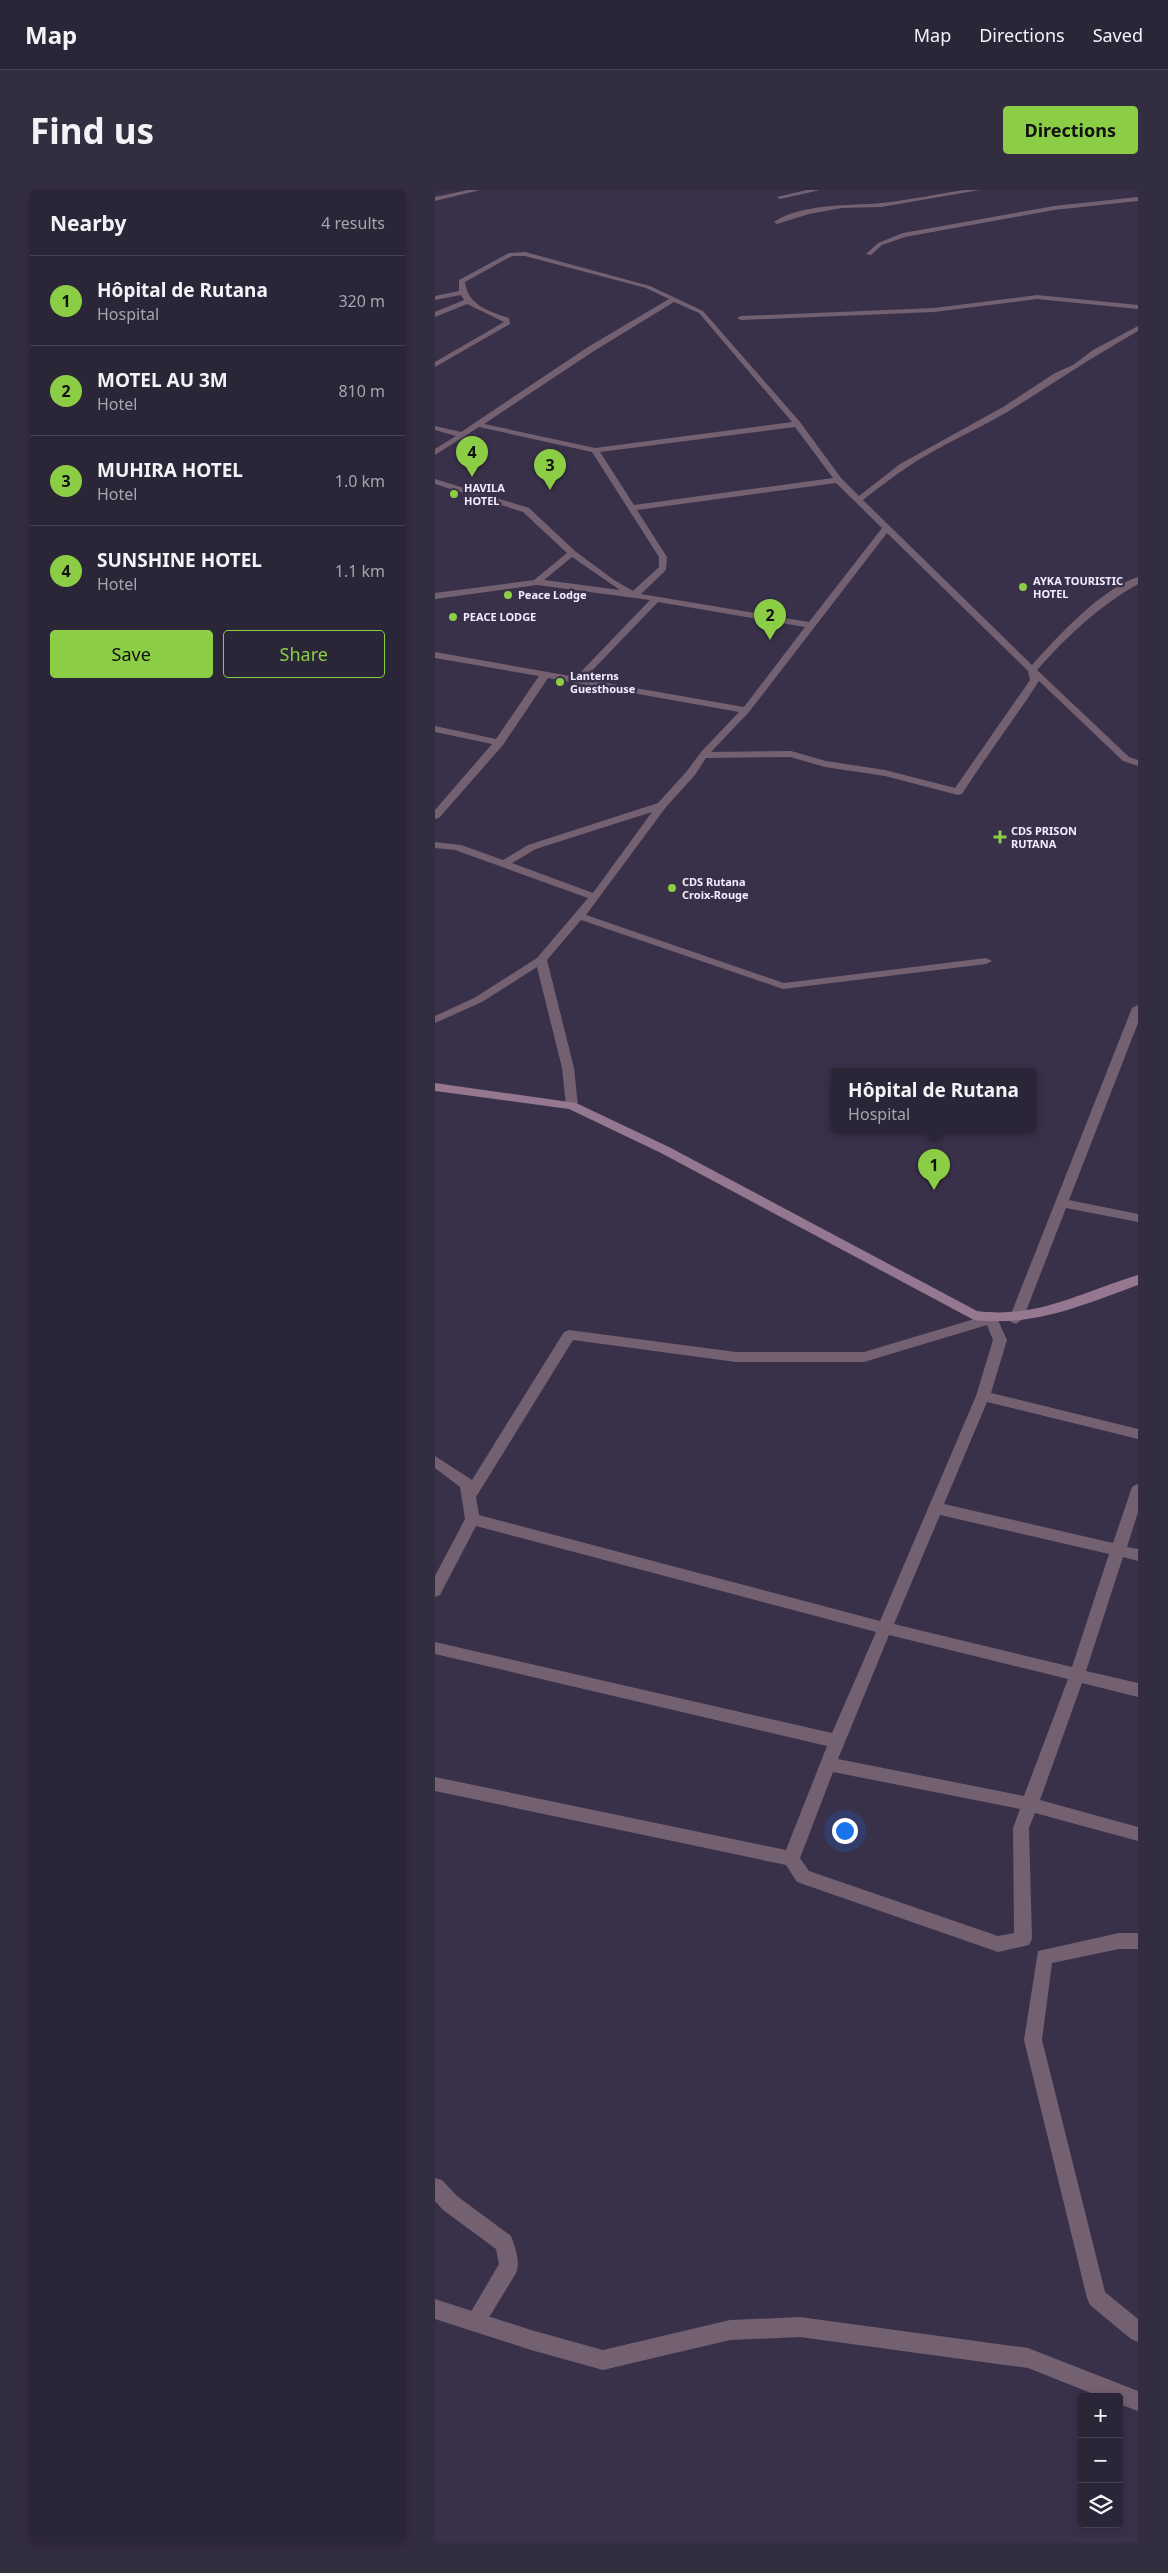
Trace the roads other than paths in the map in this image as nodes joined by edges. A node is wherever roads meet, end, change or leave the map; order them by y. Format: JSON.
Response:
{"nodes":[{"id":1,"x":477,"y":190,"type":"edge"},
{"id":2,"x":817,"y":190,"type":"edge"},
{"id":3,"x":977,"y":190,"type":"edge"},
{"id":4,"x":780,"y":197,"type":"dead end"},
{"id":5,"x":435,"y":199,"type":"edge"},
{"id":6,"x":1138,"y":199,"type":"edge"},
{"id":7,"x":777,"y":222,"type":"dead end"},
{"id":8,"x":869,"y":254,"type":"dead end"},
{"id":9,"x":461,"y":293,"type":"junction"},
{"id":10,"x":435,"y":298,"type":"edge"},
{"id":11,"x":673,"y":300,"type":"junction"},
{"id":12,"x":468,"y":302,"type":"junction"},
{"id":13,"x":1138,"y":307,"type":"edge"},
{"id":14,"x":435,"y":315,"type":"edge"},
{"id":15,"x":741,"y":318,"type":"dead end"},
{"id":16,"x":1138,"y":328,"type":"edge"},
{"id":17,"x":435,"y":365,"type":"edge"},
{"id":18,"x":797,"y":424,"type":"junction"},
{"id":19,"x":479,"y":425,"type":"junction"},
{"id":20,"x":435,"y":428,"type":"edge"},
{"id":21,"x":462,"y":435,"type":"junction"},
{"id":22,"x":595,"y":450,"type":"junction"},
{"id":23,"x":435,"y":453,"type":"edge"},
{"id":24,"x":838,"y":480,"type":"junction"},
{"id":25,"x":435,"y":481,"type":"edge"},
{"id":26,"x":858,"y":500,"type":"junction"},
{"id":27,"x":631,"y":508,"type":"junction"},
{"id":28,"x":886,"y":528,"type":"junction"},
{"id":29,"x":572,"y":552,"type":"junction"},
{"id":30,"x":1138,"y":580,"type":"edge"},
{"id":31,"x":537,"y":582,"type":"junction"},
{"id":32,"x":634,"y":595,"type":"junction"},
{"id":33,"x":435,"y":596,"type":"edge"},
{"id":34,"x":655,"y":600,"type":"junction"},
{"id":35,"x":809,"y":625,"type":"junction"},
{"id":36,"x":435,"y":655,"type":"edge"},
{"id":37,"x":1032,"y":670,"type":"junction"},
{"id":38,"x":545,"y":676,"type":"junction"},
{"id":39,"x":577,"y":681,"type":"junction"},
{"id":40,"x":746,"y":710,"type":"junction"},
{"id":41,"x":435,"y":729,"type":"edge"},
{"id":42,"x":500,"y":743,"type":"junction"},
{"id":43,"x":704,"y":755,"type":"junction"},
{"id":44,"x":1126,"y":758,"type":"junction"},
{"id":45,"x":1138,"y":763,"type":"edge"},
{"id":46,"x":1138,"y":772,"type":"edge"},
{"id":47,"x":662,"y":805,"type":"junction"},
{"id":48,"x":435,"y":816,"type":"edge"},
{"id":49,"x":435,"y":844,"type":"edge"},
{"id":50,"x":504,"y":864,"type":"junction"},
{"id":51,"x":595,"y":897,"type":"junction"},
{"id":52,"x":579,"y":916,"type":"junction"},
{"id":53,"x":541,"y":960,"type":"junction"},
{"id":54,"x":986,"y":960,"type":"dead end"},
{"id":55,"x":1138,"y":1008,"type":"edge"},
{"id":56,"x":435,"y":1020,"type":"edge"},
{"id":57,"x":435,"y":1087,"type":"edge"},
{"id":58,"x":572,"y":1106,"type":"junction"},
{"id":59,"x":1061,"y":1203,"type":"junction"},
{"id":60,"x":1138,"y":1218,"type":"edge"},
{"id":61,"x":1138,"y":1280,"type":"edge"},
{"id":62,"x":991,"y":1319,"type":"junction"},
{"id":63,"x":1016,"y":1319,"type":"junction"},
{"id":64,"x":983,"y":1396,"type":"junction"},
{"id":65,"x":1138,"y":1434,"type":"edge"},
{"id":66,"x":435,"y":1461,"type":"edge"},
{"id":67,"x":1138,"y":1490,"type":"edge"},
{"id":68,"x":469,"y":1496,"type":"junction"},
{"id":69,"x":936,"y":1508,"type":"junction"},
{"id":70,"x":472,"y":1519,"type":"junction"},
{"id":71,"x":1118,"y":1550,"type":"junction"},
{"id":72,"x":1138,"y":1555,"type":"edge"},
{"id":73,"x":435,"y":1592,"type":"edge"},
{"id":74,"x":885,"y":1628,"type":"junction"},
{"id":75,"x":435,"y":1648,"type":"edge"},
{"id":76,"x":1077,"y":1675,"type":"junction"},
{"id":77,"x":1138,"y":1690,"type":"edge"},
{"id":78,"x":837,"y":1741,"type":"junction"},
{"id":79,"x":828,"y":1764,"type":"junction"},
{"id":80,"x":435,"y":1784,"type":"edge"},
{"id":81,"x":1029,"y":1804,"type":"junction"},
{"id":82,"x":1138,"y":1834,"type":"edge"},
{"id":83,"x":791,"y":1859,"type":"junction"},
{"id":84,"x":1138,"y":1941,"type":"edge"},
{"id":85,"x":435,"y":2187,"type":"edge"},
{"id":86,"x":435,"y":2309,"type":"edge"},
{"id":87,"x":475,"y":2322,"type":"junction"},
{"id":88,"x":1138,"y":2332,"type":"edge"},
{"id":89,"x":1138,"y":2401,"type":"edge"}],
"edges":[{"from":1,"to":5,"type":"street"},
{"from":2,"to":4,"type":"street"},
{"from":3,"to":7,"type":"street"},
{"from":6,"to":8,"type":"street"},
{"from":9,"to":10,"type":"street"},
{"from":9,"to":11,"type":"street"},
{"from":9,"to":12,"type":"street"},
{"from":11,"to":18,"type":"street"},
{"from":11,"to":19,"type":"street"},
{"from":12,"to":14,"type":"street"},
{"from":12,"to":17,"type":"street"},
{"from":13,"to":15,"type":"street"},
{"from":16,"to":26,"type":"street"},
{"from":18,"to":22,"type":"street"},
{"from":18,"to":24,"type":"street"},
{"from":19,"to":21,"type":"street"},
{"from":19,"to":22,"type":"street"},
{"from":20,"to":21,"type":"street"},
{"from":21,"to":23,"type":"street"},
{"from":22,"to":27,"type":"street"},
{"from":24,"to":26,"type":"street"},
{"from":24,"to":27,"type":"street"},
{"from":25,"to":29,"type":"street"},
{"from":26,"to":28,"type":"street"},
{"from":27,"to":32,"type":"street"},
{"from":28,"to":35,"type":"street"},
{"from":28,"to":37,"type":"street"},
{"from":29,"to":31,"type":"street"},
{"from":29,"to":32,"type":"street"},
{"from":30,"to":37,"type":"street"},
{"from":31,"to":32,"type":"street"},
{"from":31,"to":33,"type":"street"},
{"from":32,"to":34,"type":"street"},
{"from":34,"to":35,"type":"street"},
{"from":34,"to":39,"type":"street"},
{"from":35,"to":40,"type":"street"},
{"from":36,"to":38,"type":"street"},
{"from":37,"to":43,"type":"street"},
{"from":37,"to":44,"type":"street"},
{"from":38,"to":39,"type":"street"},
{"from":38,"to":42,"type":"street"},
{"from":39,"to":40,"type":"street"},
{"from":40,"to":43,"type":"street"},
{"from":41,"to":42,"type":"street"},
{"from":42,"to":48,"type":"street"},
{"from":43,"to":47,"type":"street"},
{"from":44,"to":45,"type":"street"},
{"from":44,"to":46,"type":"street"},
{"from":47,"to":50,"type":"street"},
{"from":47,"to":51,"type":"street"},
{"from":49,"to":50,"type":"street"},
{"from":50,"to":51,"type":"street"},
{"from":51,"to":52,"type":"street"},
{"from":52,"to":53,"type":"street"},
{"from":52,"to":54,"type":"street"},
{"from":53,"to":56,"type":"street"},
{"from":53,"to":58,"type":"street"},
{"from":55,"to":59,"type":"street"},
{"from":57,"to":58,"type":"main road"},
{"from":58,"to":62,"type":"main road"},
{"from":59,"to":60,"type":"street"},
{"from":59,"to":63,"type":"street"},
{"from":61,"to":63,"type":"main road"},
{"from":62,"to":63,"type":"main road"},
{"from":62,"to":64,"type":"street"},
{"from":62,"to":68,"type":"street"},
{"from":64,"to":65,"type":"street"},
{"from":64,"to":69,"type":"street"},
{"from":66,"to":68,"type":"street"},
{"from":67,"to":71,"type":"street"},
{"from":68,"to":70,"type":"street"},
{"from":69,"to":71,"type":"street"},
{"from":69,"to":74,"type":"street"},
{"from":70,"to":73,"type":"street"},
{"from":70,"to":74,"type":"street"},
{"from":71,"to":72,"type":"street"},
{"from":71,"to":76,"type":"street"},
{"from":74,"to":76,"type":"street"},
{"from":74,"to":78,"type":"street"},
{"from":75,"to":78,"type":"street"},
{"from":76,"to":77,"type":"street"},
{"from":76,"to":81,"type":"street"},
{"from":78,"to":79,"type":"street"},
{"from":79,"to":81,"type":"street"},
{"from":79,"to":83,"type":"street"},
{"from":80,"to":83,"type":"street"},
{"from":81,"to":82,"type":"street"},
{"from":81,"to":83,"type":"street"},
{"from":84,"to":88,"type":"street"},
{"from":85,"to":87,"type":"street"},
{"from":86,"to":87,"type":"street"},
{"from":87,"to":89,"type":"street"}]}
